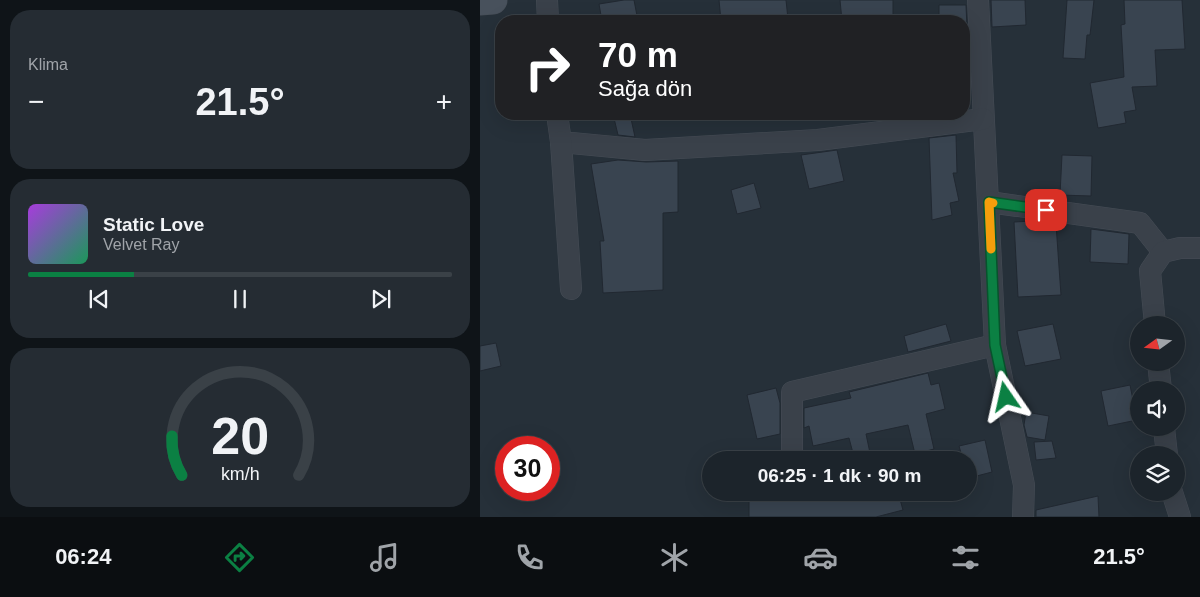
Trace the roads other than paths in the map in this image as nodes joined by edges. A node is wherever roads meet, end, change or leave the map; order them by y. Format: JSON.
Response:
{"nodes":[{"id":1,"x":493,"y":0,"type":"edge"},
{"id":2,"x":547,"y":0,"type":"edge"},
{"id":3,"x":978,"y":0,"type":"edge"},
{"id":4,"x":480,"y":1,"type":"edge"},
{"id":5,"x":548,"y":15,"type":"edge"},
{"id":6,"x":983,"y":119,"type":"junction"},
{"id":7,"x":558,"y":120,"type":"edge"},
{"id":8,"x":561,"y":142,"type":"junction"},
{"id":9,"x":989,"y":202,"type":"junction"},
{"id":10,"x":1200,"y":248,"type":"edge"},
{"id":11,"x":1163,"y":252,"type":"junction"},
{"id":12,"x":571,"y":289,"type":"dead end"},
{"id":13,"x":1154,"y":316,"type":"edge"},
{"id":14,"x":995,"y":345,"type":"junction"},
{"id":15,"x":792,"y":451,"type":"edge"},
{"id":16,"x":1175,"y":501,"type":"edge"},
{"id":17,"x":1023,"y":517,"type":"edge"},
{"id":18,"x":1180,"y":517,"type":"edge"}],
"edges":[{"from":1,"to":4,"type":"street"},
{"from":2,"to":5,"type":"street"},
{"from":3,"to":6,"type":"street"},
{"from":6,"to":8,"type":"street"},
{"from":6,"to":9,"type":"street"},
{"from":7,"to":8,"type":"street"},
{"from":8,"to":12,"type":"street"},
{"from":9,"to":11,"type":"street"},
{"from":9,"to":14,"type":"street"},
{"from":10,"to":11,"type":"street"},
{"from":11,"to":13,"type":"street"},
{"from":14,"to":15,"type":"street"},
{"from":14,"to":17,"type":"street"},
{"from":16,"to":18,"type":"street"}]}
